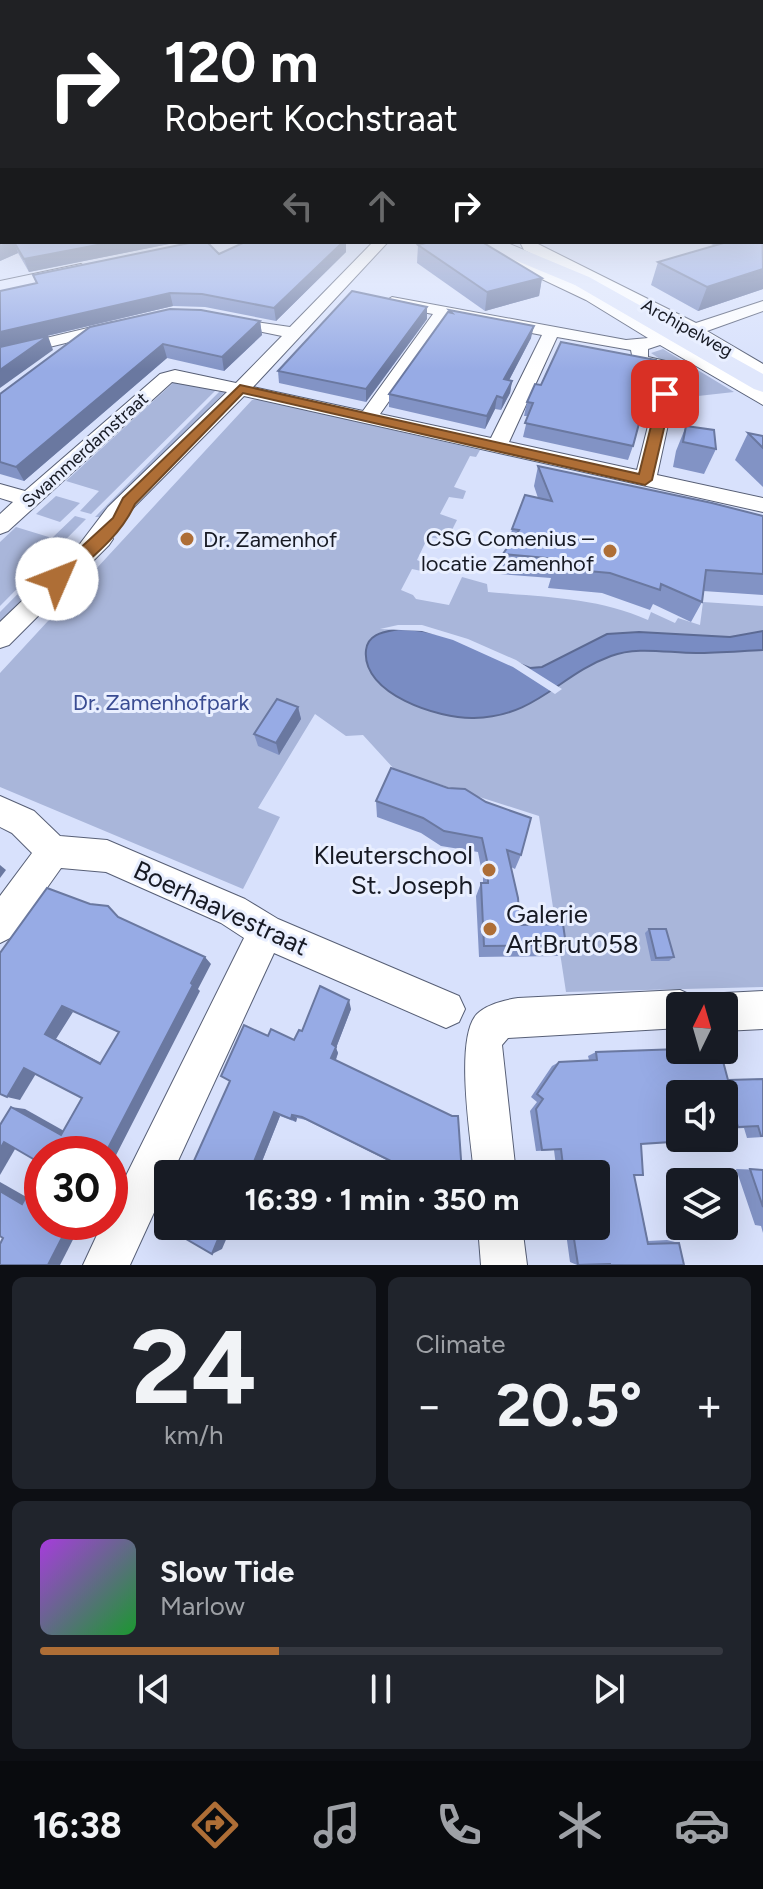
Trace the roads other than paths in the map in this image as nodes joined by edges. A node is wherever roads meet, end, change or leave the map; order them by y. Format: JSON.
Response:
{"nodes":[{"id":1,"x":372,"y":253,"type":"edge"},
{"id":2,"x":500,"y":253,"type":"edge"},
{"id":3,"x":536,"y":253,"type":"edge"},
{"id":4,"x":537,"y":253,"type":"edge"},
{"id":5,"x":99,"y":266,"type":"edge"},
{"id":6,"x":0,"y":287,"type":"edge"},
{"id":7,"x":381,"y":300,"type":"edge"},
{"id":8,"x":763,"y":306,"type":"edge"},
{"id":9,"x":444,"y":311,"type":"junction"},
{"id":10,"x":204,"y":315,"type":"edge"},
{"id":11,"x":135,"y":322,"type":"edge"},
{"id":12,"x":695,"y":329,"type":"junction"},
{"id":13,"x":93,"y":332,"type":"junction"},
{"id":14,"x":294,"y":333,"type":"junction"},
{"id":15,"x":549,"y":337,"type":"junction"},
{"id":16,"x":664,"y":339,"type":"junction"},
{"id":17,"x":640,"y":353,"type":"junction"},
{"id":18,"x":0,"y":354,"type":"edge"},
{"id":19,"x":59,"y":358,"type":"edge"},
{"id":20,"x":763,"y":371,"type":"edge"},
{"id":21,"x":763,"y":384,"type":"edge"},
{"id":22,"x":240,"y":389,"type":"junction"},
{"id":23,"x":763,"y":399,"type":"edge"},
{"id":24,"x":368,"y":417,"type":"junction"},
{"id":25,"x":497,"y":446,"type":"junction"},
{"id":26,"x":645,"y":480,"type":"junction"},
{"id":27,"x":0,"y":491,"type":"edge"},
{"id":28,"x":30,"y":500,"type":"junction"},
{"id":29,"x":763,"y":505,"type":"edge"},
{"id":30,"x":0,"y":526,"type":"edge"},
{"id":31,"x":0,"y":638,"type":"edge"},
{"id":32,"x":0,"y":811,"type":"edge"},
{"id":33,"x":53,"y":851,"type":"junction"},
{"id":34,"x":0,"y":925,"type":"edge"},
{"id":35,"x":266,"y":931,"type":"junction"},
{"id":36,"x":446,"y":1009,"type":"dead end"},
{"id":37,"x":666,"y":1010,"type":"edge"},
{"id":38,"x":763,"y":1010,"type":"edge"},
{"id":39,"x":738,"y":1011,"type":"edge"},
{"id":40,"x":494,"y":1160,"type":"edge"},
{"id":41,"x":501,"y":1240,"type":"edge"},
{"id":42,"x":106,"y":1265,"type":"edge"},
{"id":43,"x":504,"y":1265,"type":"edge"}],
"edges":[{"from":1,"to":14,"type":"street"},
{"from":2,"to":16,"type":"street","name":"Archipelweg"},
{"from":3,"to":21,"type":"main road","name":"Archipelweg"},
{"from":4,"to":12,"type":"street","name":"Archipelweg"},
{"from":5,"to":6,"type":"main road"},
{"from":7,"to":9,"type":"street"},
{"from":8,"to":12,"type":"street"},
{"from":9,"to":15,"type":"street"},
{"from":9,"to":24,"type":"street"},
{"from":10,"to":14,"type":"street"},
{"from":11,"to":13,"type":"street"},
{"from":12,"to":20,"type":"street","name":"Archipelweg"},
{"from":13,"to":18,"type":"street"},
{"from":13,"to":19,"type":"street"},
{"from":14,"to":22,"type":"street"},
{"from":15,"to":17,"type":"street"},
{"from":15,"to":25,"type":"street"},
{"from":16,"to":17,"type":"street"},
{"from":16,"to":23,"type":"street","name":"Archipelweg"},
{"from":17,"to":26,"type":"street"},
{"from":22,"to":24,"type":"street"},
{"from":22,"to":28,"type":"street","name":"Swammerdamstraat"},
{"from":22,"to":31,"type":"street"},
{"from":24,"to":25,"type":"street"},
{"from":25,"to":26,"type":"street"},
{"from":26,"to":29,"type":"street"},
{"from":27,"to":28,"type":"street"},
{"from":28,"to":30,"type":"street","name":"Swammerdamstraat"},
{"from":32,"to":33,"type":"street"},
{"from":33,"to":34,"type":"street"},
{"from":33,"to":35,"type":"street","name":"Boerhaavestraat"},
{"from":35,"to":36,"type":"street","name":"Boerhaavestraat"},
{"from":35,"to":42,"type":"street"},
{"from":37,"to":40,"type":"street"},
{"from":38,"to":39,"type":"street"},
{"from":41,"to":43,"type":"street"}]}
